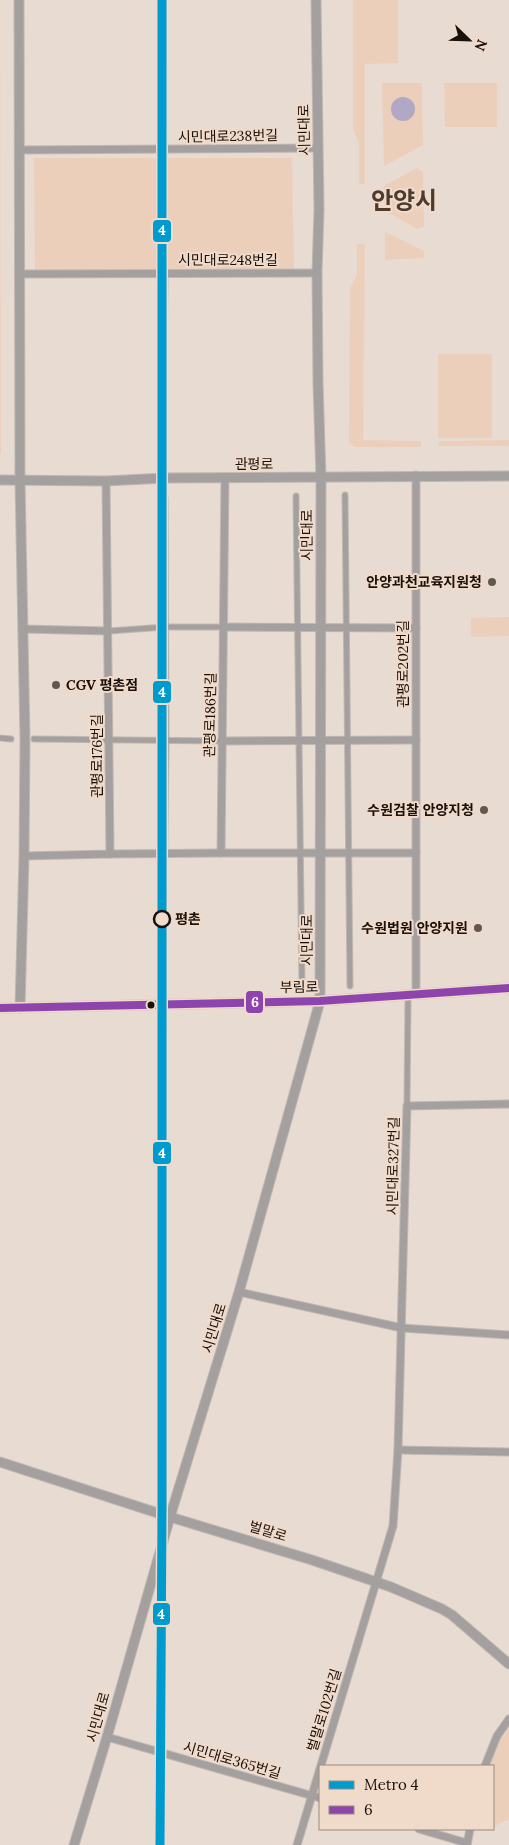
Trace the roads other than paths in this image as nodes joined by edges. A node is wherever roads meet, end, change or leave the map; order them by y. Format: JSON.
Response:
{"nodes":[{"id":1,"x":19,"y":0,"type":"edge"},
{"id":2,"x":310,"y":0,"type":"edge"},
{"id":3,"x":316,"y":0,"type":"edge"},
{"id":4,"x":322,"y":0,"type":"edge"},
{"id":5,"x":316,"y":12,"type":"junction"},
{"id":6,"x":318,"y":148,"type":"junction"},
{"id":7,"x":19,"y":150,"type":"junction"},
{"id":8,"x":165,"y":273,"type":"junction"},
{"id":9,"x":317,"y":273,"type":"junction"},
{"id":10,"x":20,"y":274,"type":"junction"},
{"id":11,"x":164,"y":463,"type":"tunnel mouth"},
{"id":12,"x":416,"y":475,"type":"junction"},
{"id":13,"x":509,"y":476,"type":"edge"},
{"id":14,"x":225,"y":478,"type":"junction"},
{"id":15,"x":321,"y":478,"type":"junction"},
{"id":16,"x":0,"y":480,"type":"edge"},
{"id":17,"x":20,"y":480,"type":"junction"},
{"id":18,"x":106,"y":481,"type":"junction"},
{"id":19,"x":345,"y":495,"type":"dead end"},
{"id":20,"x":296,"y":496,"type":"dead end"},
{"id":21,"x":165,"y":498,"type":"tunnel mouth"},
{"id":22,"x":165,"y":627,"type":"junction"},
{"id":23,"x":223,"y":627,"type":"junction"},
{"id":24,"x":298,"y":627,"type":"junction"},
{"id":25,"x":320,"y":628,"type":"junction"},
{"id":26,"x":346,"y":628,"type":"junction"},
{"id":27,"x":416,"y":628,"type":"junction"},
{"id":28,"x":22,"y":630,"type":"junction"},
{"id":29,"x":109,"y":631,"type":"junction"},
{"id":30,"x":0,"y":738,"type":"edge"},
{"id":31,"x":11,"y":739,"type":"dead end"},
{"id":32,"x":34,"y":739,"type":"dead end"},
{"id":33,"x":299,"y":739,"type":"junction"},
{"id":34,"x":321,"y":739,"type":"junction"},
{"id":35,"x":347,"y":739,"type":"junction"},
{"id":36,"x":110,"y":740,"type":"junction"},
{"id":37,"x":222,"y":740,"type":"junction"},
{"id":38,"x":416,"y":740,"type":"junction"},
{"id":39,"x":166,"y":741,"type":"junction"},
{"id":40,"x":165,"y":852,"type":"junction"},
{"id":41,"x":221,"y":853,"type":"junction"},
{"id":42,"x":300,"y":853,"type":"junction"},
{"id":43,"x":416,"y":853,"type":"junction"},
{"id":44,"x":110,"y":854,"type":"junction"},
{"id":45,"x":321,"y":854,"type":"junction"},
{"id":46,"x":348,"y":854,"type":"junction"},
{"id":47,"x":24,"y":856,"type":"junction"},
{"id":48,"x":350,"y":986,"type":"dead end"},
{"id":49,"x":302,"y":987,"type":"dead end"},
{"id":50,"x":509,"y":988,"type":"edge"},
{"id":51,"x":163,"y":991,"type":"dead end"},
{"id":52,"x":412,"y":995,"type":"junction"},
{"id":53,"x":320,"y":1001,"type":"junction"},
{"id":54,"x":0,"y":1008,"type":"edge"},
{"id":55,"x":20,"y":1008,"type":"junction"},
{"id":56,"x":509,"y":1104,"type":"edge"},
{"id":57,"x":407,"y":1106,"type":"junction"},
{"id":58,"x":239,"y":1292,"type":"junction"},
{"id":59,"x":402,"y":1328,"type":"junction"},
{"id":60,"x":509,"y":1335,"type":"edge"},
{"id":61,"x":398,"y":1450,"type":"junction"},
{"id":62,"x":509,"y":1452,"type":"edge"},
{"id":63,"x":0,"y":1462,"type":"edge"},
{"id":64,"x":170,"y":1517,"type":"junction"},
{"id":65,"x":377,"y":1582,"type":"junction"},
{"id":66,"x":509,"y":1664,"type":"edge"},
{"id":67,"x":509,"y":1719,"type":"edge"},
{"id":68,"x":107,"y":1737,"type":"junction"},
{"id":69,"x":321,"y":1765,"type":"edge"},
{"id":70,"x":486,"y":1765,"type":"edge"},
{"id":71,"x":319,"y":1770,"type":"edge"},
{"id":72,"x":311,"y":1796,"type":"junction"},
{"id":73,"x":319,"y":1798,"type":"edge"},
{"id":74,"x":422,"y":1830,"type":"edge"},
{"id":75,"x":470,"y":1830,"type":"edge"},
{"id":76,"x":453,"y":1842,"type":"edge"},
{"id":77,"x":467,"y":1844,"type":"edge"},
{"id":78,"x":74,"y":1845,"type":"edge"},
{"id":79,"x":297,"y":1845,"type":"edge"}],
"edges":[{"from":1,"to":7,"type":"street"},
{"from":2,"to":5,"type":"street"},
{"from":3,"to":5,"type":"street","name":"시민대로"},
{"from":4,"to":5,"type":"street"},
{"from":5,"to":6,"type":"street","name":"시민대로"},
{"from":6,"to":7,"type":"street","name":"시민대로238번길"},
{"from":6,"to":9,"type":"street","name":"시민대로"},
{"from":7,"to":10,"type":"street"},
{"from":8,"to":9,"type":"street","name":"시민대로248번길"},
{"from":8,"to":10,"type":"street","name":"시민대로248번길"},
{"from":8,"to":11,"type":"street"},
{"from":9,"to":15,"type":"street","name":"시민대로"},
{"from":10,"to":17,"type":"street"},
{"from":12,"to":13,"type":"street","name":"관평로"},
{"from":12,"to":15,"type":"street","name":"관평로"},
{"from":12,"to":27,"type":"street","name":"관평로202번길"},
{"from":14,"to":15,"type":"street","name":"관평로"},
{"from":14,"to":18,"type":"street","name":"관평로"},
{"from":14,"to":23,"type":"street","name":"관평로186번길"},
{"from":15,"to":25,"type":"street","name":"시민대로"},
{"from":16,"to":17,"type":"street","name":"관평로"},
{"from":17,"to":18,"type":"street","name":"관평로"},
{"from":17,"to":28,"type":"street"},
{"from":18,"to":29,"type":"street","name":"관평로176번길"},
{"from":19,"to":26,"type":"street"},
{"from":20,"to":24,"type":"street"},
{"from":21,"to":22,"type":"street"},
{"from":22,"to":23,"type":"street"},
{"from":22,"to":29,"type":"street"},
{"from":22,"to":39,"type":"street"},
{"from":23,"to":24,"type":"street"},
{"from":23,"to":37,"type":"street","name":"관평로186번길"},
{"from":24,"to":25,"type":"street"},
{"from":24,"to":33,"type":"street"},
{"from":25,"to":26,"type":"street"},
{"from":25,"to":34,"type":"street","name":"시민대로"},
{"from":26,"to":27,"type":"street"},
{"from":26,"to":35,"type":"street"},
{"from":27,"to":38,"type":"street","name":"관평로202번길"},
{"from":28,"to":29,"type":"street"},
{"from":28,"to":47,"type":"street"},
{"from":29,"to":36,"type":"street","name":"관평로176번길"},
{"from":30,"to":31,"type":"street"},
{"from":32,"to":36,"type":"street"},
{"from":33,"to":34,"type":"street"},
{"from":33,"to":37,"type":"street"},
{"from":33,"to":42,"type":"street"},
{"from":34,"to":35,"type":"street"},
{"from":34,"to":45,"type":"street","name":"시민대로"},
{"from":35,"to":38,"type":"street"},
{"from":35,"to":46,"type":"street"},
{"from":36,"to":39,"type":"street"},
{"from":36,"to":44,"type":"street","name":"관평로176번길"},
{"from":37,"to":39,"type":"street"},
{"from":37,"to":41,"type":"street","name":"관평로186번길"},
{"from":38,"to":43,"type":"street","name":"관평로202번길"},
{"from":39,"to":40,"type":"street"},
{"from":40,"to":41,"type":"street"},
{"from":40,"to":44,"type":"street"},
{"from":40,"to":51,"type":"street"},
{"from":41,"to":42,"type":"street"},
{"from":42,"to":45,"type":"street"},
{"from":42,"to":49,"type":"street"},
{"from":43,"to":46,"type":"street"},
{"from":43,"to":52,"type":"street","name":"관평로202번길"},
{"from":44,"to":47,"type":"street"},
{"from":45,"to":46,"type":"street"},
{"from":45,"to":53,"type":"street","name":"시민대로"},
{"from":46,"to":48,"type":"street"},
{"from":47,"to":55,"type":"street"},
{"from":50,"to":52,"type":"street","name":"부림로"},
{"from":52,"to":53,"type":"street","name":"부림로"},
{"from":52,"to":57,"type":"street"},
{"from":53,"to":55,"type":"street","name":"부림로"},
{"from":53,"to":58,"type":"street","name":"시민대로"},
{"from":54,"to":55,"type":"street","name":"부림로"},
{"from":56,"to":57,"type":"street","name":"시민대로327번길"},
{"from":57,"to":59,"type":"street","name":"시민대로327번길"},
{"from":58,"to":59,"type":"street"},
{"from":58,"to":64,"type":"street","name":"시민대로"},
{"from":59,"to":60,"type":"street"},
{"from":59,"to":61,"type":"street","name":"시민대로327번길"},
{"from":61,"to":62,"type":"street"},
{"from":61,"to":65,"type":"street","name":"벌말로102번길"},
{"from":63,"to":64,"type":"street","name":"벌말로"},
{"from":64,"to":65,"type":"street","name":"벌말로"},
{"from":64,"to":68,"type":"street","name":"시민대로"},
{"from":65,"to":66,"type":"street","name":"벌말로"},
{"from":65,"to":69,"type":"street","name":"벌말로102번길"},
{"from":67,"to":70,"type":"street"},
{"from":68,"to":72,"type":"street","name":"시민대로365번길"},
{"from":68,"to":78,"type":"street","name":"시민대로"},
{"from":71,"to":72,"type":"street","name":"벌말로102번길"},
{"from":72,"to":73,"type":"street","name":"시민대로365번길"},
{"from":72,"to":79,"type":"street","name":"벌말로102번길"},
{"from":74,"to":76,"type":"street"},
{"from":75,"to":77,"type":"street"},
{"from":76,"to":77,"type":"street"}]}
